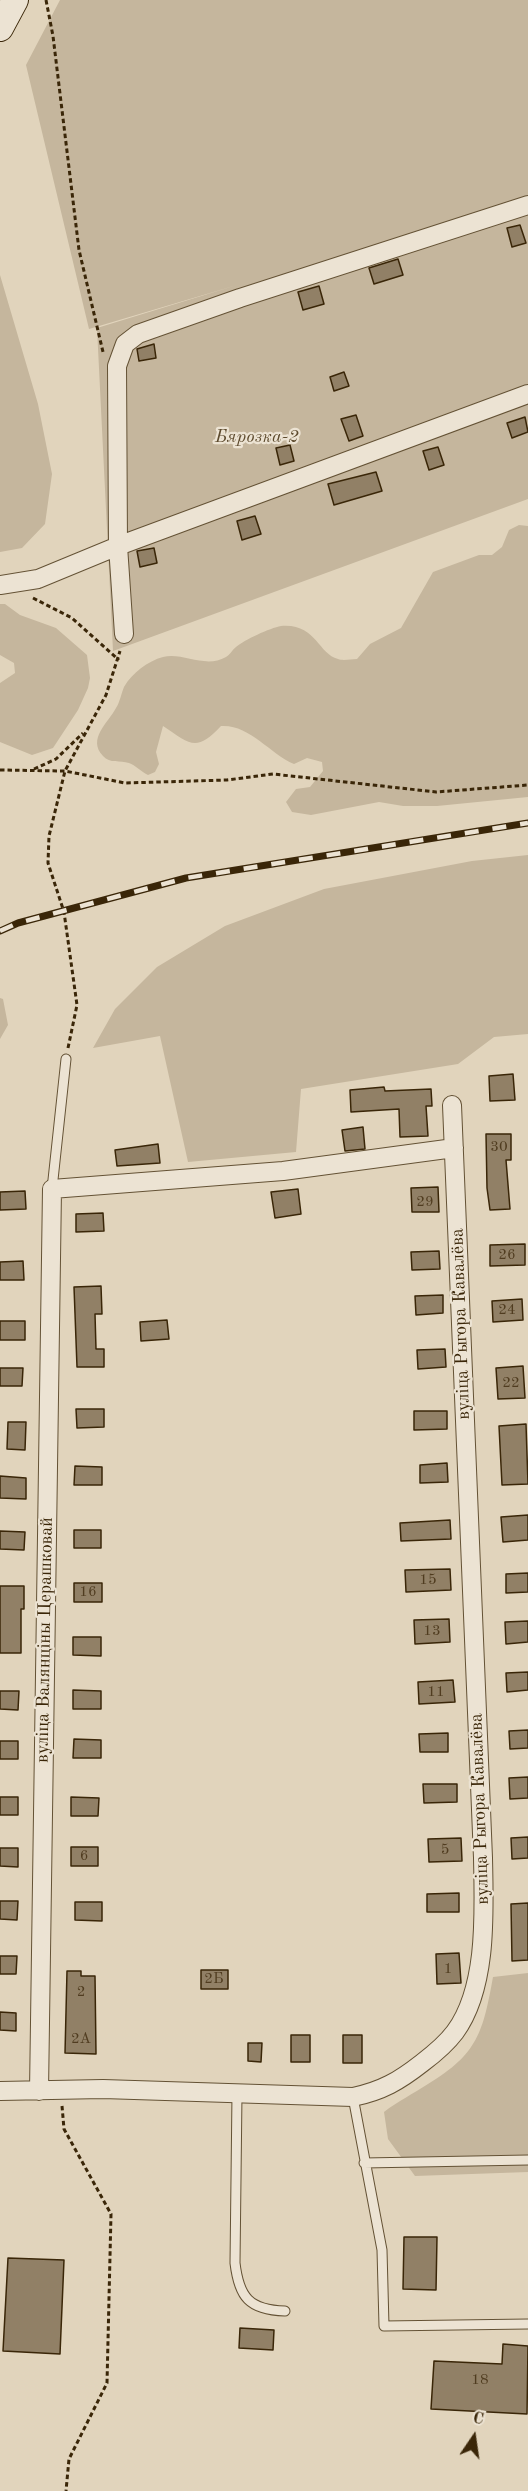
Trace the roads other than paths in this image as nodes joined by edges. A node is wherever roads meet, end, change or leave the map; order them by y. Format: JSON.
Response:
{"nodes":[{"id":1,"x":15,"y":0,"type":"edge"},
{"id":2,"x":0,"y":28,"type":"edge"},
{"id":3,"x":528,"y":205,"type":"edge"},
{"id":4,"x":528,"y":394,"type":"edge"},
{"id":5,"x":118,"y":546,"type":"junction"},
{"id":6,"x":0,"y":585,"type":"edge"},
{"id":7,"x":124,"y":634,"type":"road end"},
{"id":8,"x":66,"y":1059,"type":"road end"},
{"id":9,"x":452,"y":1105,"type":"dead end"},
{"id":10,"x":454,"y":1148,"type":"junction"},
{"id":11,"x":52,"y":1189,"type":"junction"},
{"id":12,"x":0,"y":2091,"type":"edge"},
{"id":13,"x":39,"y":2091,"type":"junction"},
{"id":14,"x":237,"y":2094,"type":"junction"},
{"id":15,"x":353,"y":2097,"type":"junction"},
{"id":16,"x":528,"y":2160,"type":"edge"},
{"id":17,"x":364,"y":2163,"type":"junction"},
{"id":18,"x":285,"y":2312,"type":"dead end"},
{"id":19,"x":528,"y":2324,"type":"edge"}],
"edges":[{"from":1,"to":2,"type":"street"},
{"from":3,"to":5,"type":"street"},
{"from":4,"to":5,"type":"street"},
{"from":5,"to":6,"type":"street"},
{"from":5,"to":7,"type":"street"},
{"from":8,"to":11,"type":"lane"},
{"from":9,"to":10,"type":"street","name":"вуліца Рыгора Кавалёва"},
{"from":10,"to":11,"type":"street"},
{"from":10,"to":15,"type":"street","name":"вуліца Рыгора Кавалёва"},
{"from":11,"to":13,"type":"street","name":"вуліца Валянціны Церашковай"},
{"from":12,"to":13,"type":"street","name":"вуліца Рыгора Кавалёва"},
{"from":13,"to":14,"type":"street","name":"вуліца Рыгора Кавалёва"},
{"from":14,"to":15,"type":"street","name":"вуліца Рыгора Кавалёва"},
{"from":14,"to":18,"type":"lane"},
{"from":15,"to":17,"type":"lane"},
{"from":16,"to":17,"type":"lane"},
{"from":17,"to":19,"type":"lane"}]}
